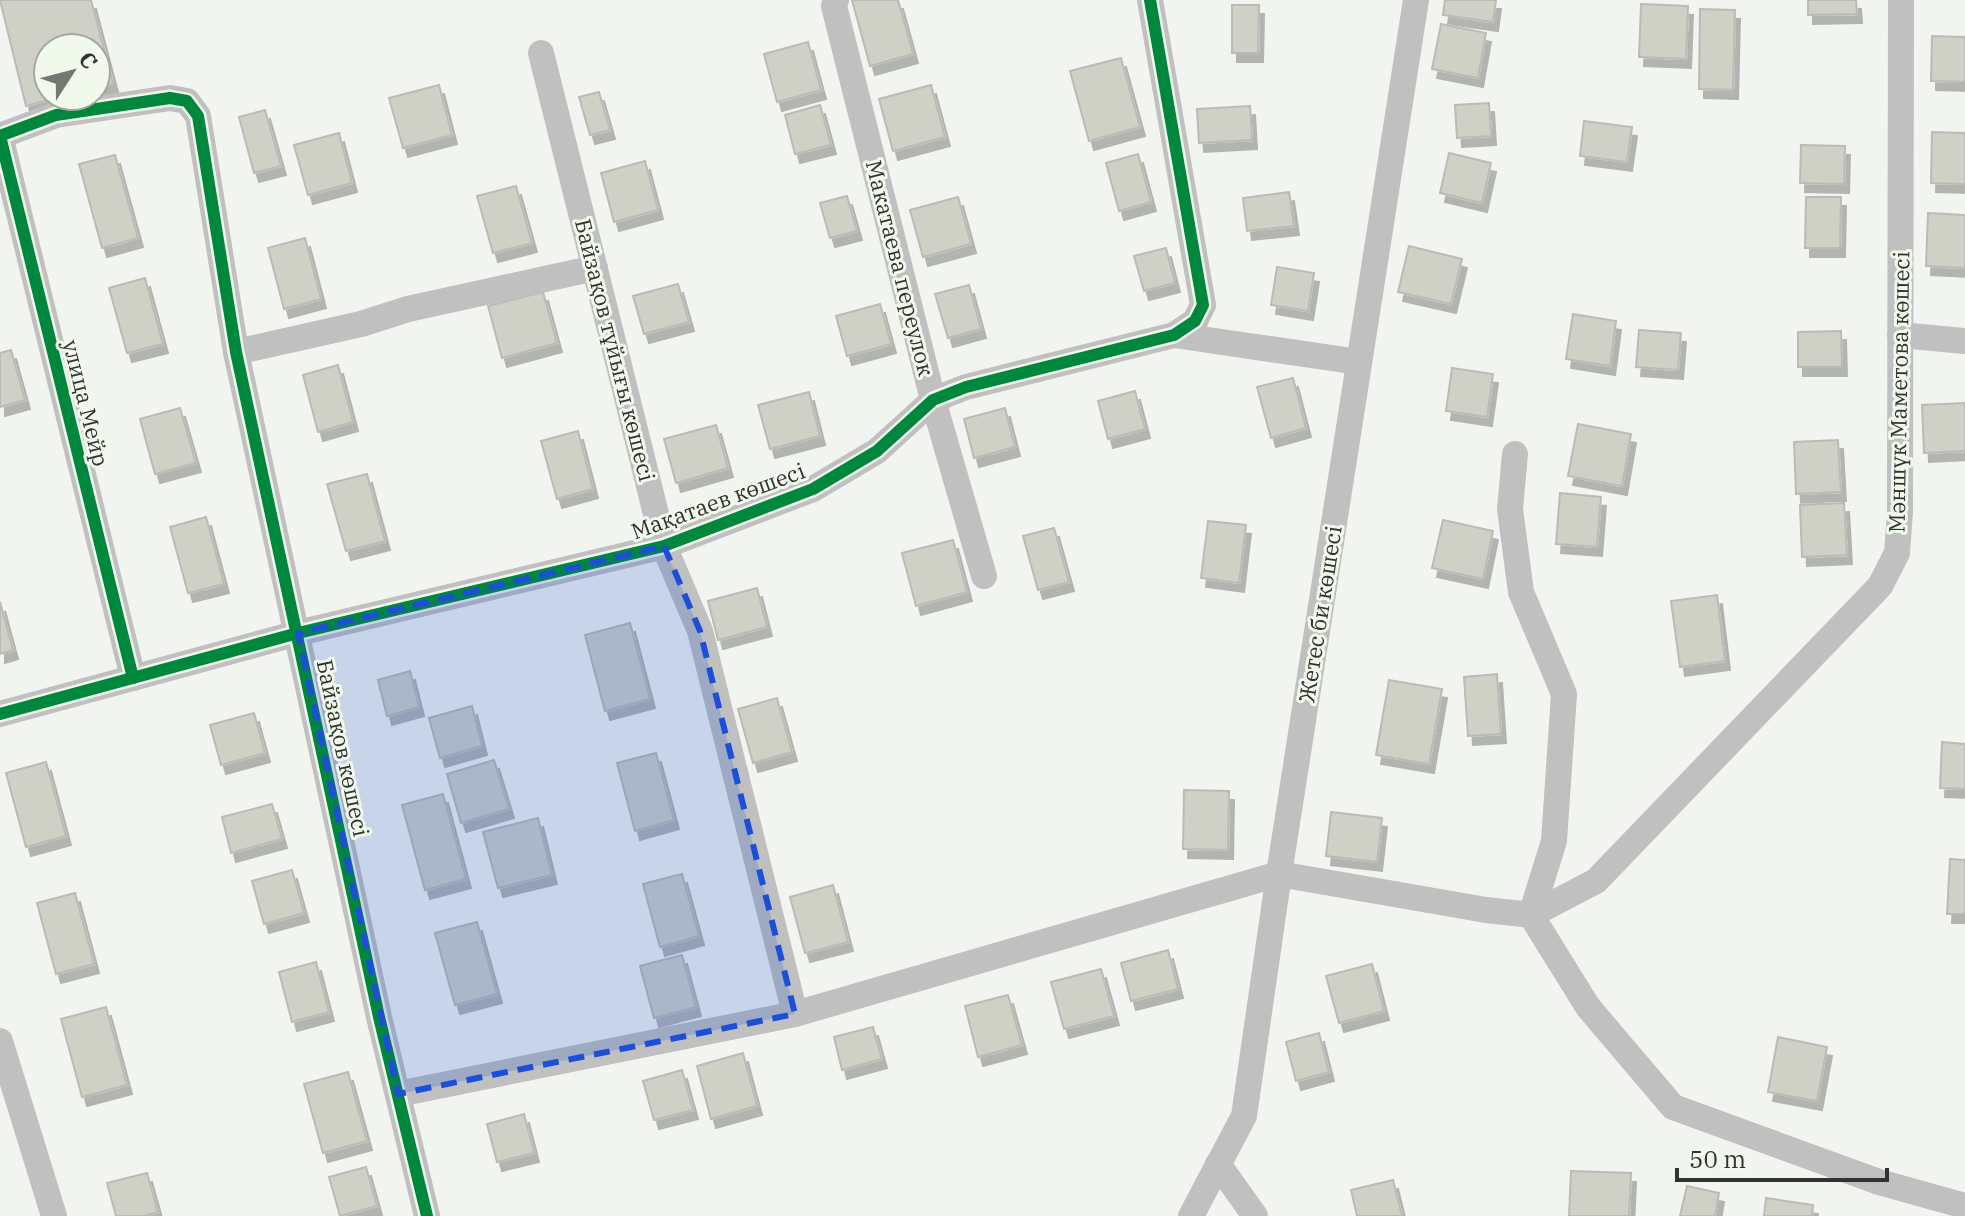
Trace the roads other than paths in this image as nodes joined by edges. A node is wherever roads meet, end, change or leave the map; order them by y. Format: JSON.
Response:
{"nodes":[{"id":1,"x":1150,"y":0,"type":"edge"},
{"id":2,"x":1416,"y":0,"type":"edge"},
{"id":3,"x":1901,"y":0,"type":"edge"},
{"id":4,"x":835,"y":3,"type":"edge"},
{"id":5,"x":541,"y":53,"type":"dead end"},
{"id":6,"x":0,"y":136,"type":"edge"},
{"id":7,"x":595,"y":268,"type":"junction"},
{"id":8,"x":1174,"y":335,"type":"junction"},
{"id":9,"x":1900,"y":335,"type":"junction"},
{"id":10,"x":1965,"y":341,"type":"edge"},
{"id":11,"x":236,"y":352,"type":"junction"},
{"id":12,"x":1359,"y":362,"type":"junction"},
{"id":13,"x":933,"y":400,"type":"junction"},
{"id":14,"x":1515,"y":454,"type":"dead end"},
{"id":15,"x":664,"y":546,"type":"junction"},
{"id":16,"x":984,"y":576,"type":"dead end"},
{"id":17,"x":298,"y":633,"type":"junction"},
{"id":18,"x":133,"y":678,"type":"junction"},
{"id":19,"x":0,"y":714,"type":"edge"},
{"id":20,"x":1279,"y":874,"type":"junction"},
{"id":21,"x":1531,"y":915,"type":"junction"},
{"id":22,"x":795,"y":1014,"type":"junction"},
{"id":23,"x":0,"y":1041,"type":"edge"},
{"id":24,"x":398,"y":1094,"type":"junction"},
{"id":25,"x":1218,"y":1164,"type":"junction"},
{"id":26,"x":1965,"y":1206,"type":"edge"},
{"id":27,"x":54,"y":1216,"type":"edge"},
{"id":28,"x":427,"y":1216,"type":"edge"},
{"id":29,"x":1191,"y":1216,"type":"edge"},
{"id":30,"x":1255,"y":1216,"type":"edge"}],
"edges":[{"from":1,"to":8,"type":"street"},
{"from":2,"to":12,"type":"street","name":"Жетес би көшесі"},
{"from":3,"to":9,"type":"street","name":"Мәншүк Маметова көшесі"},
{"from":4,"to":13,"type":"street","name":"Макатаева переулок"},
{"from":5,"to":7,"type":"street","name":"Байзақов тұйығы көшесі"},
{"from":6,"to":11,"type":"street","name":"Байзақов көшесі"},
{"from":6,"to":18,"type":"street","name":"улица Мейр"},
{"from":7,"to":11,"type":"street"},
{"from":7,"to":15,"type":"street","name":"Байзақов тұйығы көшесі"},
{"from":8,"to":12,"type":"street"},
{"from":8,"to":13,"type":"street","name":"Мақатаев көшесі"},
{"from":9,"to":10,"type":"street"},
{"from":9,"to":21,"type":"street","name":"Мәншүк Маметова көшесі"},
{"from":11,"to":17,"type":"street","name":"Байзақов көшесі"},
{"from":12,"to":20,"type":"street","name":"Жетес би көшесі"},
{"from":13,"to":15,"type":"street","name":"Мақатаев көшесі"},
{"from":13,"to":16,"type":"street","name":"Макатаева переулок"},
{"from":14,"to":21,"type":"street"},
{"from":15,"to":17,"type":"street","name":"Мақатаев көшесі"},
{"from":15,"to":22,"type":"street","name":"Байзақов тұйығы көшесі"},
{"from":17,"to":18,"type":"street","name":"Мақатаев көшесі"},
{"from":17,"to":24,"type":"street","name":"Байзақов көшесі"},
{"from":18,"to":19,"type":"street","name":"Мақатаев көшесі"},
{"from":20,"to":21,"type":"street"},
{"from":20,"to":22,"type":"street"},
{"from":20,"to":25,"type":"street","name":"Жетес би көшесі"},
{"from":21,"to":26,"type":"street"},
{"from":22,"to":24,"type":"street"},
{"from":23,"to":27,"type":"street"},
{"from":24,"to":28,"type":"street","name":"Байзақов көшесі"},
{"from":25,"to":29,"type":"street","name":"Жетес би көшесі"},
{"from":25,"to":30,"type":"street"}]}
